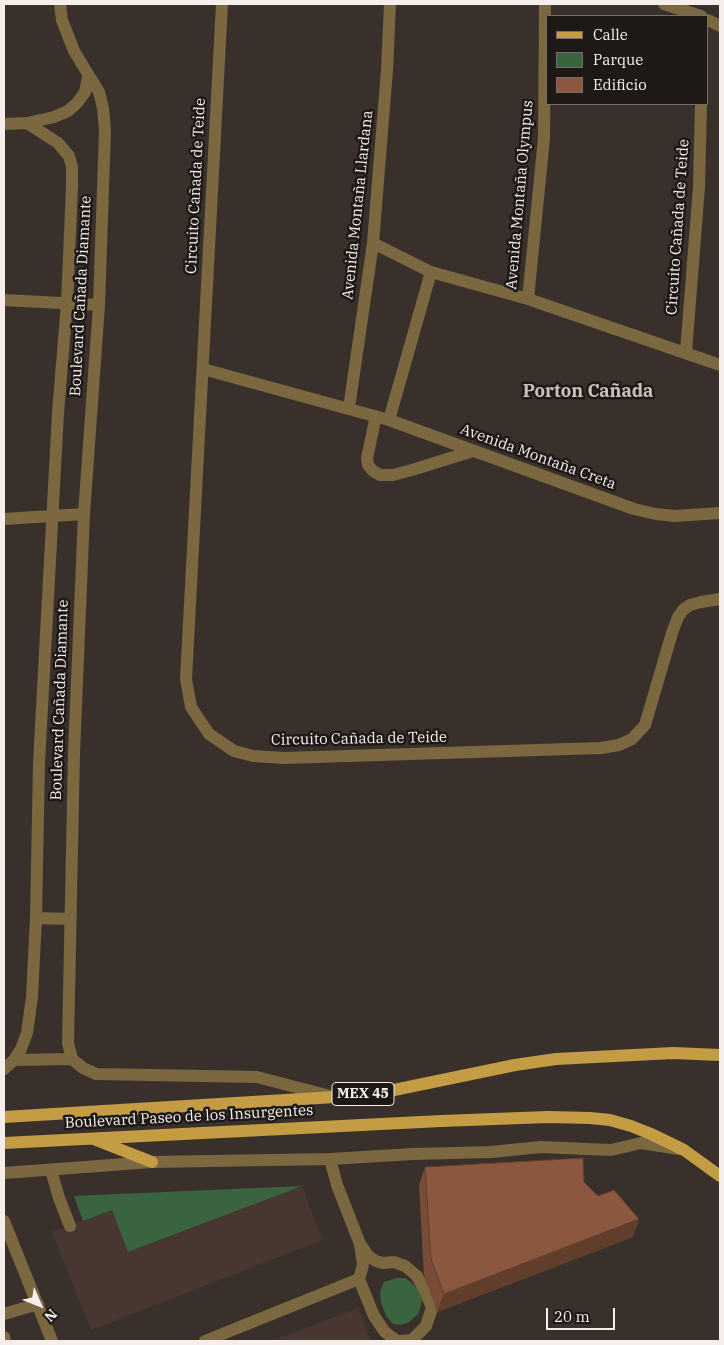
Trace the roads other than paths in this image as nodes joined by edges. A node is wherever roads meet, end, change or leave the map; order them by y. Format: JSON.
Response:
{"nodes":[{"id":1,"x":60,"y":4,"type":"edge"},
{"id":2,"x":222,"y":4,"type":"edge"},
{"id":3,"x":390,"y":4,"type":"edge"},
{"id":4,"x":545,"y":4,"type":"edge"},
{"id":5,"x":664,"y":4,"type":"edge"},
{"id":6,"x":698,"y":15,"type":"edge"},
{"id":7,"x":88,"y":77,"type":"junction"},
{"id":8,"x":701,"y":105,"type":"edge"},
{"id":9,"x":27,"y":122,"type":"junction"},
{"id":10,"x":4,"y":124,"type":"edge"},
{"id":11,"x":374,"y":243,"type":"junction"},
{"id":12,"x":431,"y":272,"type":"junction"},
{"id":13,"x":528,"y":299,"type":"junction"},
{"id":14,"x":4,"y":300,"type":"edge"},
{"id":15,"x":67,"y":303,"type":"junction"},
{"id":16,"x":99,"y":305,"type":"junction"},
{"id":17,"x":686,"y":352,"type":"junction"},
{"id":18,"x":720,"y":364,"type":"edge"},
{"id":19,"x":203,"y":369,"type":"junction"},
{"id":20,"x":349,"y":408,"type":"junction"},
{"id":21,"x":382,"y":418,"type":"junction"},
{"id":22,"x":473,"y":451,"type":"junction"},
{"id":23,"x":84,"y":514,"type":"junction"},
{"id":24,"x":720,"y":514,"type":"edge"},
{"id":25,"x":53,"y":516,"type":"junction"},
{"id":26,"x":4,"y":518,"type":"edge"},
{"id":27,"x":720,"y":599,"type":"edge"},
{"id":28,"x":36,"y":918,"type":"junction"},
{"id":29,"x":70,"y":919,"type":"junction"},
{"id":30,"x":720,"y":1055,"type":"edge"},
{"id":31,"x":72,"y":1059,"type":"junction"},
{"id":32,"x":14,"y":1060,"type":"junction"},
{"id":33,"x":4,"y":1069,"type":"edge"},
{"id":34,"x":335,"y":1097,"type":"junction"},
{"id":35,"x":4,"y":1117,"type":"edge"},
{"id":36,"x":89,"y":1138,"type":"junction"},
{"id":37,"x":4,"y":1143,"type":"edge"},
{"id":38,"x":684,"y":1150,"type":"junction"},
{"id":39,"x":330,"y":1159,"type":"junction"},
{"id":40,"x":152,"y":1162,"type":"junction"},
{"id":41,"x":51,"y":1170,"type":"junction"},
{"id":42,"x":4,"y":1173,"type":"edge"},
{"id":43,"x":720,"y":1176,"type":"edge"},
{"id":44,"x":4,"y":1221,"type":"edge"},
{"id":45,"x":70,"y":1226,"type":"dead end"},
{"id":46,"x":360,"y":1244,"type":"junction"},
{"id":47,"x":360,"y":1279,"type":"junction"},
{"id":48,"x":38,"y":1304,"type":"junction"},
{"id":49,"x":4,"y":1314,"type":"edge"},
{"id":50,"x":4,"y":1337,"type":"edge"},
{"id":51,"x":6,"y":1341,"type":"edge"},
{"id":52,"x":52,"y":1341,"type":"edge"},
{"id":53,"x":205,"y":1341,"type":"edge"},
{"id":54,"x":399,"y":1341,"type":"edge"}],
"edges":[{"from":1,"to":7,"type":"street","name":"Boulevard Cañada Diamante"},
{"from":2,"to":19,"type":"street","name":"Circuito Cañada de Teide"},
{"from":3,"to":11,"type":"street","name":"Avenida Montaña Llardana"},
{"from":4,"to":13,"type":"street","name":"Avenida Montaña Olympus"},
{"from":5,"to":6,"type":"street"},
{"from":7,"to":9,"type":"street"},
{"from":7,"to":16,"type":"street","name":"Boulevard Cañada Diamante"},
{"from":8,"to":17,"type":"street","name":"Circuito Cañada de Teide"},
{"from":9,"to":10,"type":"street"},
{"from":9,"to":15,"type":"street","name":"Boulevard Cañada Diamante"},
{"from":11,"to":12,"type":"street"},
{"from":11,"to":20,"type":"street","name":"Avenida Montaña Llardana"},
{"from":12,"to":13,"type":"street"},
{"from":12,"to":21,"type":"street"},
{"from":13,"to":17,"type":"street"},
{"from":14,"to":15,"type":"street"},
{"from":15,"to":16,"type":"street"},
{"from":15,"to":25,"type":"street","name":"Boulevard Cañada Diamante"},
{"from":16,"to":23,"type":"street","name":"Boulevard Cañada Diamante"},
{"from":17,"to":18,"type":"street"},
{"from":19,"to":20,"type":"street"},
{"from":19,"to":27,"type":"street","name":"Circuito Cañada de Teide"},
{"from":20,"to":21,"type":"street","name":"Avenida Montaña Creta"},
{"from":21,"to":22,"type":"street","name":"Avenida Montaña Creta"},
{"from":21,"to":22,"type":"street"},
{"from":22,"to":24,"type":"street","name":"Avenida Montaña Creta"},
{"from":23,"to":25,"type":"street"},
{"from":23,"to":29,"type":"street","name":"Boulevard Cañada Diamante"},
{"from":25,"to":26,"type":"street"},
{"from":25,"to":28,"type":"street","name":"Boulevard Cañada Diamante"},
{"from":28,"to":29,"type":"street"},
{"from":28,"to":32,"type":"street","name":"Boulevard Cañada Diamante"},
{"from":29,"to":31,"type":"street","name":"Boulevard Cañada Diamante"},
{"from":30,"to":34,"type":"main road","name":"Boulevard Paseo de los Insurgentes","number":"MEX 45"},
{"from":31,"to":32,"type":"street"},
{"from":31,"to":34,"type":"street"},
{"from":32,"to":33,"type":"street","name":"Boulevard Cañada Diamante"},
{"from":34,"to":35,"type":"main road","name":"Boulevard Paseo de los Insurgentes","number":"MEX 45"},
{"from":36,"to":37,"type":"main road","name":"Boulevard Paseo de los Insurgentes","number":"MEX 45"},
{"from":36,"to":38,"type":"main road","name":"Boulevard Paseo de los Insurgentes","number":"MEX 45"},
{"from":36,"to":40,"type":"main road"},
{"from":38,"to":39,"type":"street"},
{"from":38,"to":43,"type":"main road","name":"Boulevard Paseo de los Insurgentes","number":"MEX 45"},
{"from":39,"to":40,"type":"street"},
{"from":39,"to":46,"type":"street"},
{"from":40,"to":41,"type":"street"},
{"from":41,"to":42,"type":"street"},
{"from":41,"to":45,"type":"street"},
{"from":44,"to":48,"type":"street"},
{"from":46,"to":47,"type":"street"},
{"from":46,"to":54,"type":"street"},
{"from":47,"to":53,"type":"street"},
{"from":47,"to":54,"type":"street"},
{"from":48,"to":49,"type":"street"},
{"from":48,"to":52,"type":"street"},
{"from":50,"to":51,"type":"street"}]}
